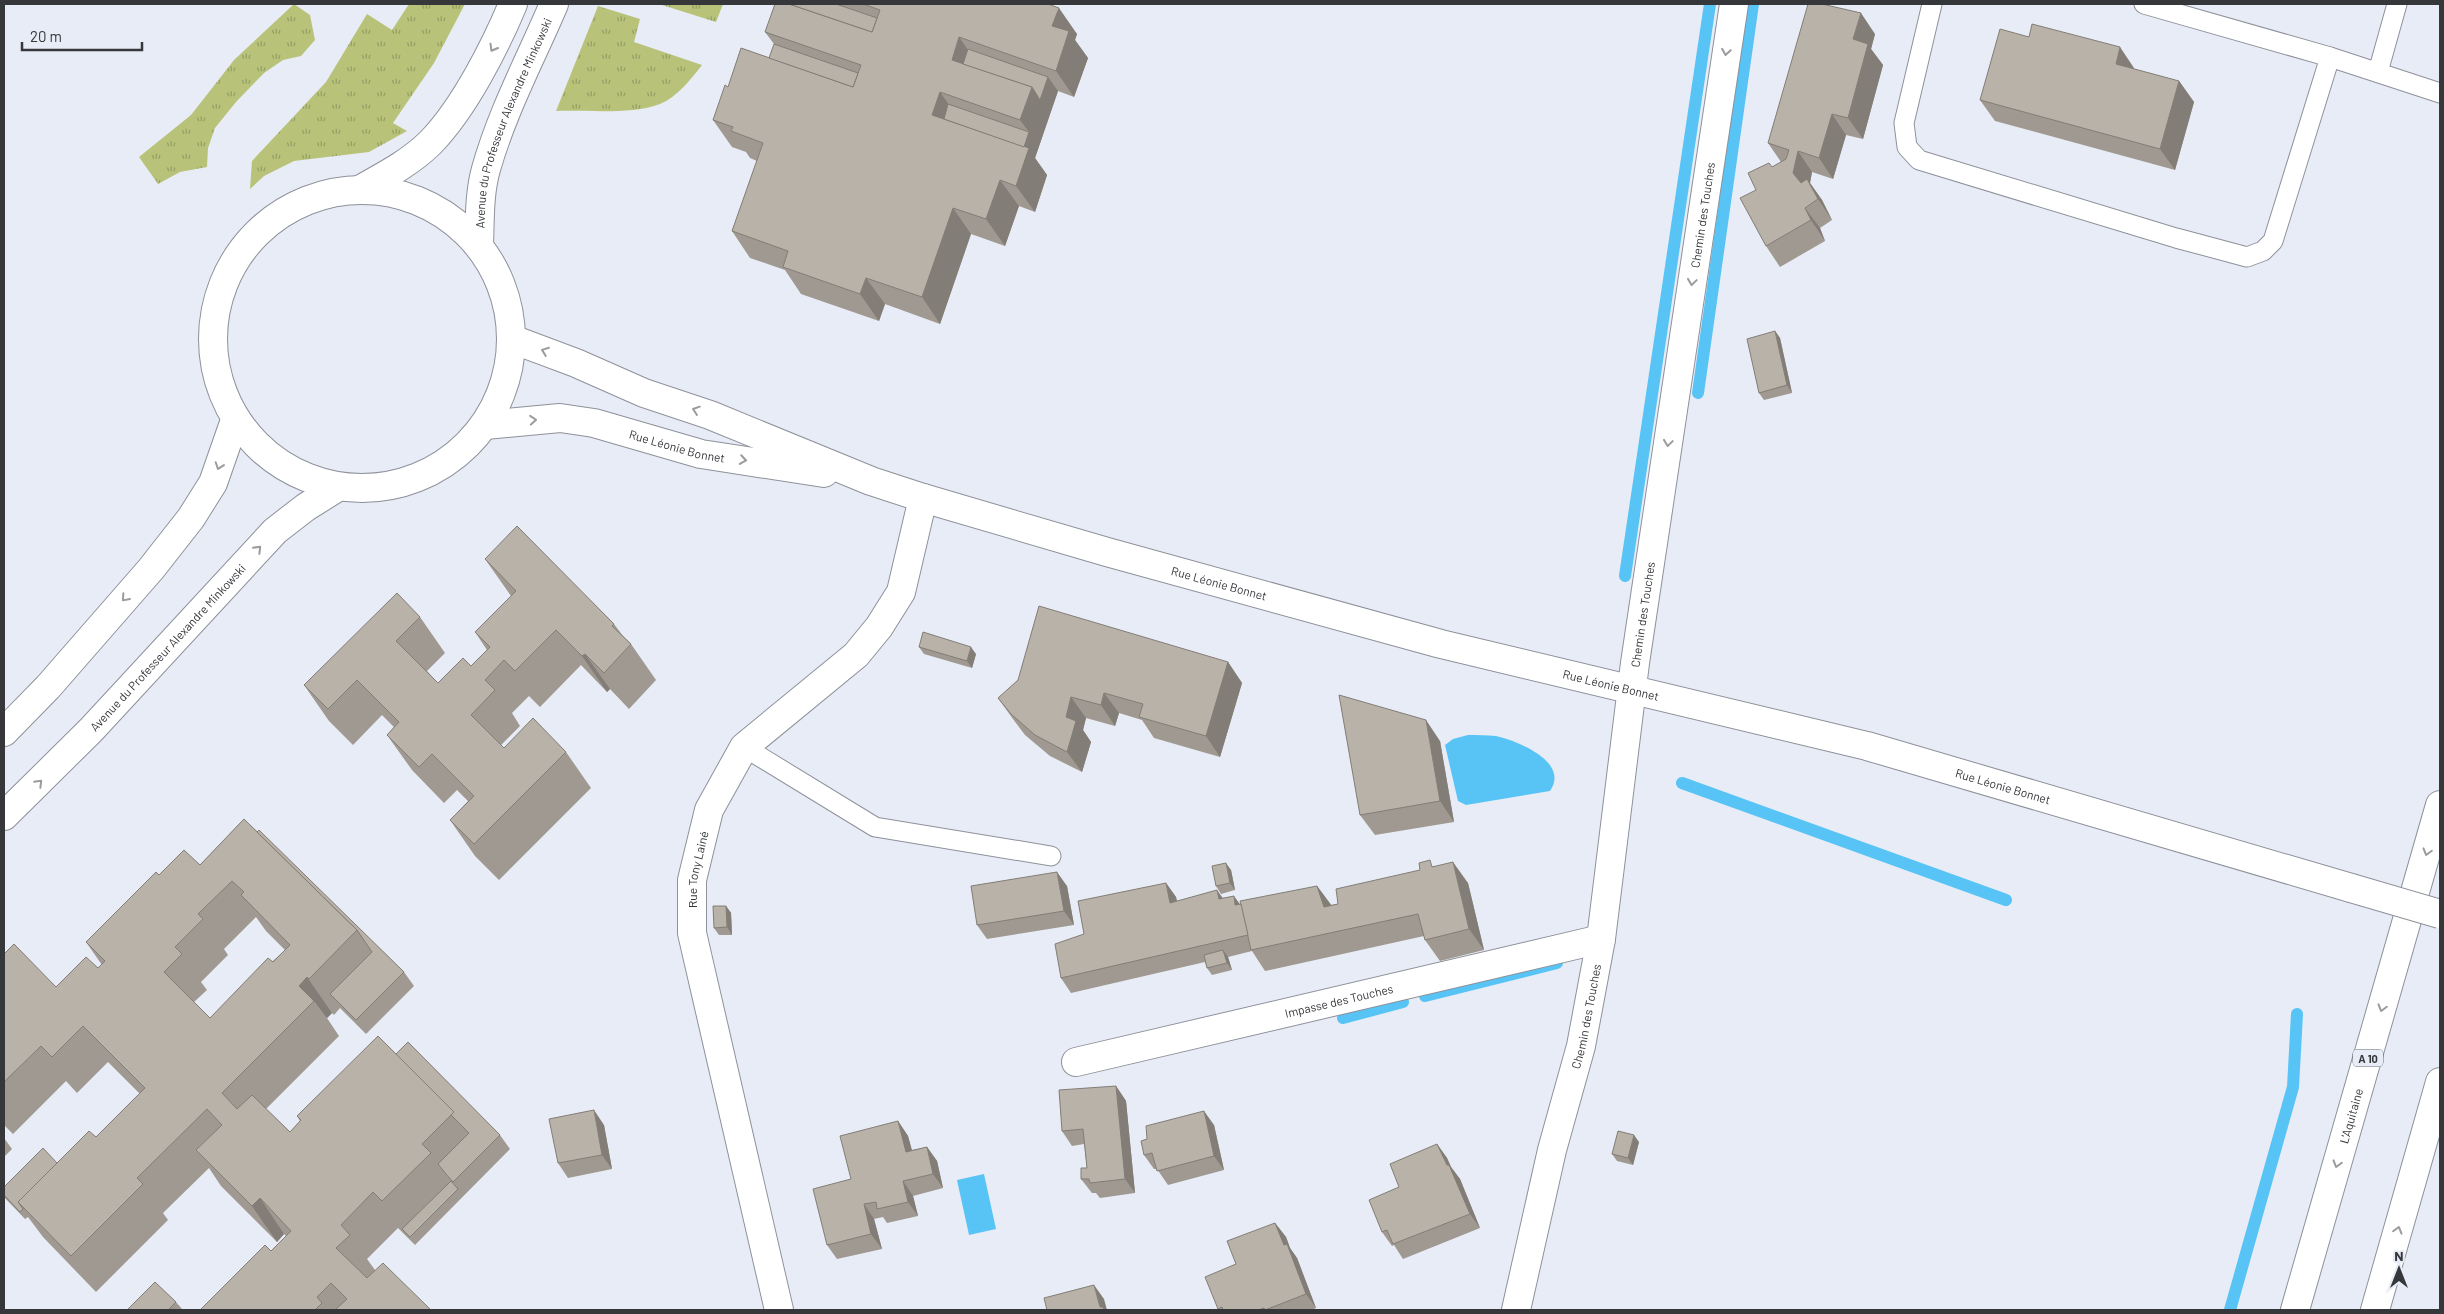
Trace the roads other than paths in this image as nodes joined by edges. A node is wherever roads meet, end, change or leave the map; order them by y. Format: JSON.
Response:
{"nodes":[{"id":1,"x":514,"y":4,"type":"edge"},
{"id":2,"x":554,"y":4,"type":"edge"},
{"id":3,"x":1734,"y":4,"type":"edge"},
{"id":4,"x":1932,"y":4,"type":"edge"},
{"id":5,"x":2144,"y":4,"type":"edge"},
{"id":6,"x":2397,"y":4,"type":"edge"},
{"id":7,"x":2330,"y":57,"type":"junction"},
{"id":8,"x":2378,"y":72,"type":"junction"},
{"id":9,"x":2440,"y":92,"type":"edge"},
{"id":10,"x":362,"y":189,"type":"junction"},
{"id":11,"x":479,"y":245,"type":"junction"},
{"id":12,"x":512,"y":339,"type":"junction"},
{"id":13,"x":235,"y":420,"type":"junction"},
{"id":14,"x":485,"y":425,"type":"junction"},
{"id":15,"x":871,"y":481,"type":"junction"},
{"id":16,"x":338,"y":487,"type":"junction"},
{"id":17,"x":924,"y":498,"type":"junction"},
{"id":18,"x":1632,"y":689,"type":"junction"},
{"id":19,"x":4,"y":732,"type":"edge"},
{"id":20,"x":744,"y":747,"type":"junction"},
{"id":21,"x":2440,"y":805,"type":"edge"},
{"id":22,"x":4,"y":816,"type":"edge"},
{"id":23,"x":1051,"y":856,"type":"dead end"},
{"id":24,"x":2440,"y":914,"type":"edge"},
{"id":25,"x":1601,"y":939,"type":"junction"},
{"id":26,"x":1076,"y":1062,"type":"dead end"},
{"id":27,"x":2440,"y":1082,"type":"edge"},
{"id":28,"x":779,"y":1310,"type":"edge"},
{"id":29,"x":1516,"y":1310,"type":"edge"},
{"id":30,"x":2295,"y":1310,"type":"edge"},
{"id":31,"x":2375,"y":1310,"type":"edge"}],
"edges":[{"from":1,"to":10,"type":"main road","one_way":true},
{"from":2,"to":11,"type":"main road","name":"Avenue du Professeur Alexandre Minkowski"},
{"from":3,"to":18,"type":"main road","name":"Chemin des Touches","one_way":true},
{"from":4,"to":7,"type":"lane"},
{"from":5,"to":7,"type":"lane"},
{"from":6,"to":8,"type":"lane"},
{"from":7,"to":8,"type":"lane"},
{"from":8,"to":9,"type":"lane"},
{"from":10,"to":11,"type":"main road"},
{"from":10,"to":13,"type":"main road"},
{"from":11,"to":12,"type":"main road"},
{"from":12,"to":14,"type":"main road"},
{"from":15,"to":12,"type":"main road","name":"Rue Léonie Bonnet","one_way":true},
{"from":13,"to":16,"type":"main road"},
{"from":13,"to":19,"type":"main road","one_way":true},
{"from":14,"to":15,"type":"main road","name":"Rue Léonie Bonnet","one_way":true},
{"from":14,"to":16,"type":"main road"},
{"from":15,"to":17,"type":"main road","name":"Rue Léonie Bonnet"},
{"from":22,"to":16,"type":"main road","name":"Avenue du Professeur Alexandre Minkowski","one_way":true},
{"from":17,"to":18,"type":"main road","name":"Rue Léonie Bonnet"},
{"from":17,"to":20,"type":"main road","name":"Rue Tony Lainé"},
{"from":18,"to":24,"type":"main road","name":"Rue Léonie Bonnet","bridge":true},
{"from":18,"to":25,"type":"main road","name":"Chemin des Touches"},
{"from":20,"to":23,"type":"lane"},
{"from":20,"to":28,"type":"main road","name":"Rue Tony Lainé"},
{"from":21,"to":30,"type":"main road","name":"L'Aquitaine","number":"A 10","one_way":true},
{"from":25,"to":26,"type":"main road","name":"Impasse des Touches"},
{"from":25,"to":29,"type":"main road","name":"Chemin des Touches"},
{"from":31,"to":27,"type":"main road","one_way":true}]}
